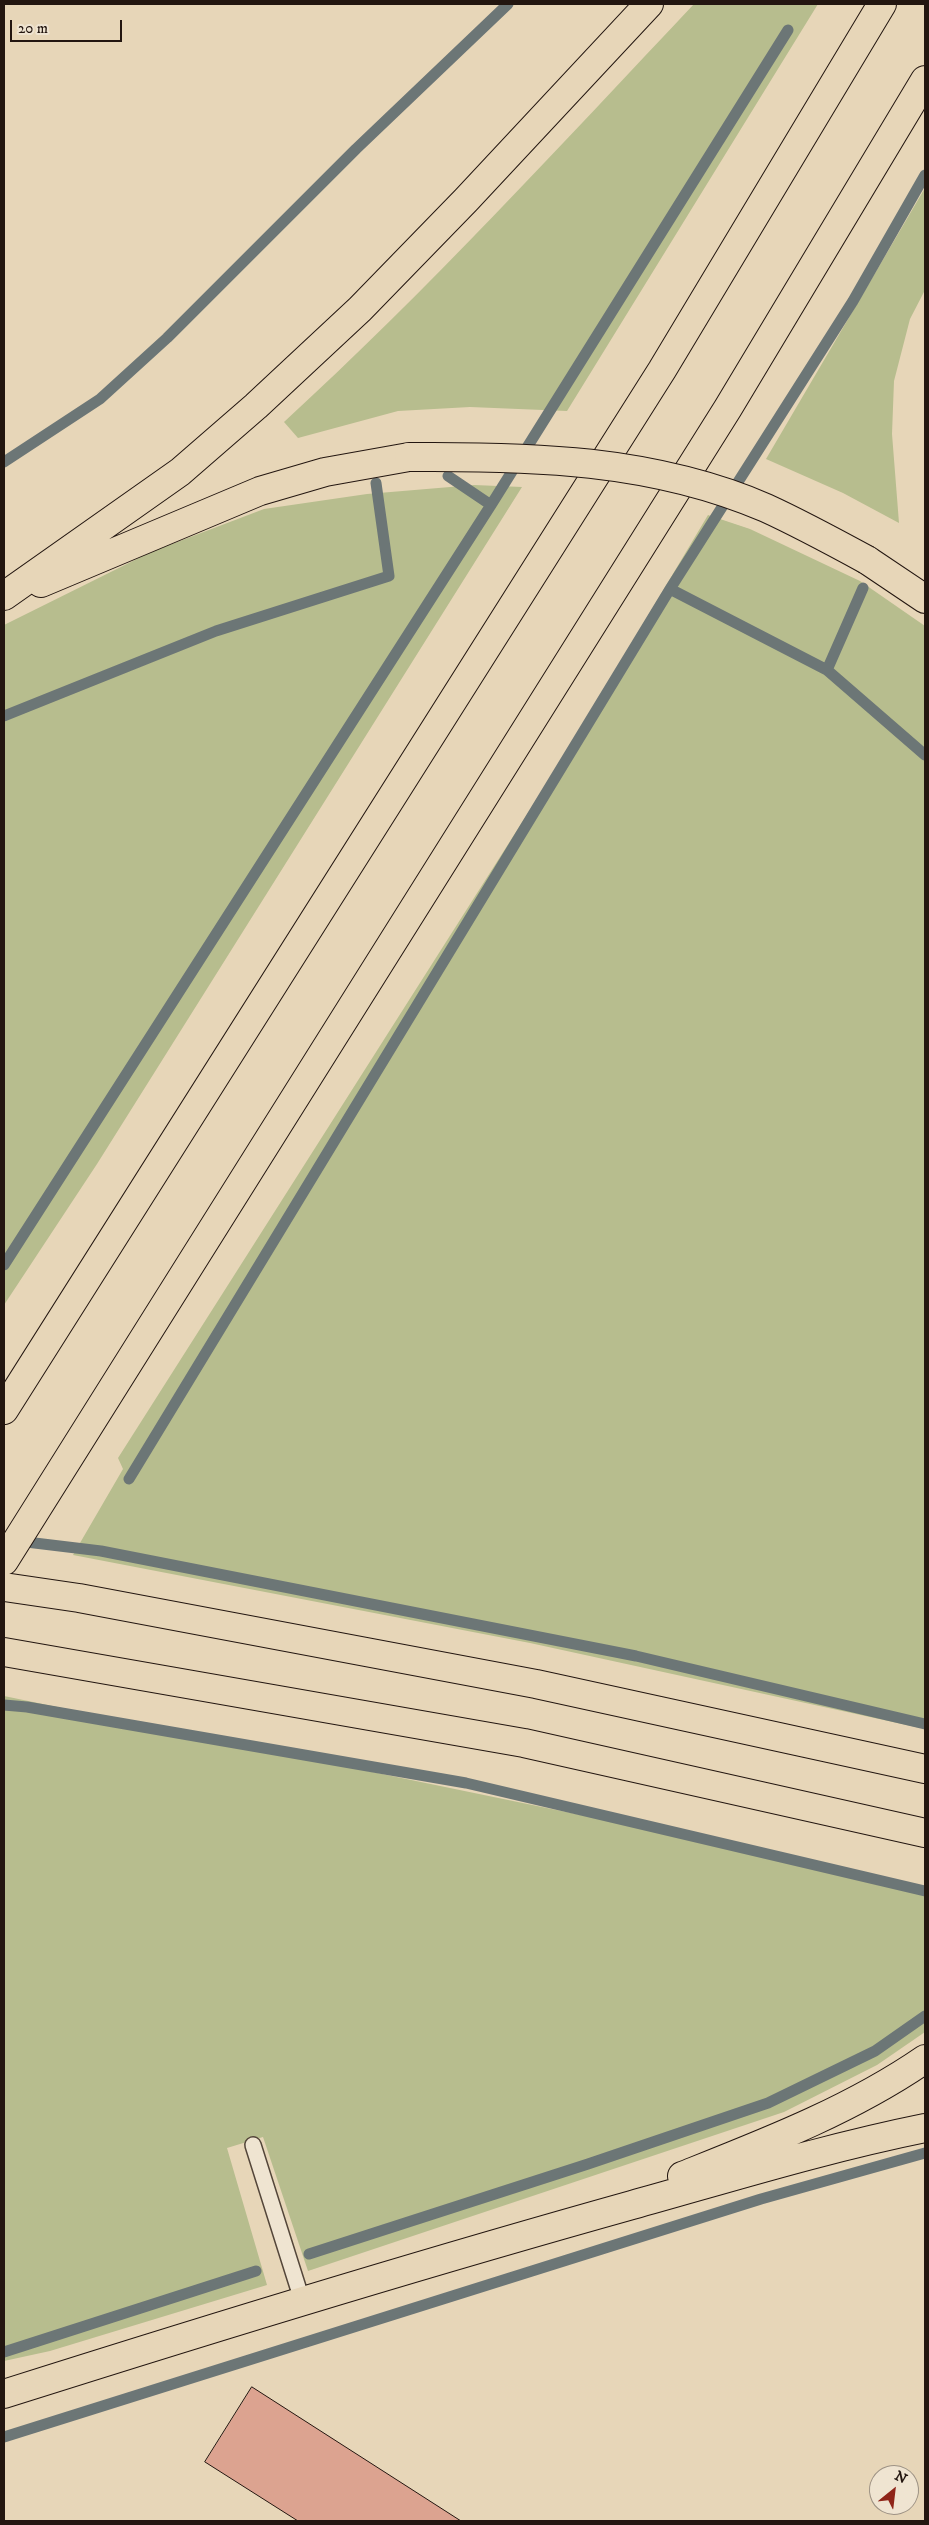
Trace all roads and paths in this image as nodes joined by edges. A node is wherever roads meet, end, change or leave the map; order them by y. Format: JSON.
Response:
{"nodes":[{"id":1,"x":649,"y":4,"type":"edge"},
{"id":2,"x":882,"y":4,"type":"edge"},
{"id":3,"x":925,"y":80,"type":"edge"},
{"id":4,"x":4,"y":597,"type":"edge"},
{"id":5,"x":925,"y":599,"type":"edge"},
{"id":6,"x":4,"y":1410,"type":"edge"},
{"id":7,"x":4,"y":1561,"type":"edge"},
{"id":8,"x":4,"y":1587,"type":"edge"},
{"id":9,"x":4,"y":1652,"type":"edge"},
{"id":10,"x":925,"y":1769,"type":"edge"},
{"id":11,"x":925,"y":1833,"type":"edge"},
{"id":12,"x":925,"y":2059,"type":"edge"},
{"id":13,"x":925,"y":2128,"type":"edge"},
{"id":14,"x":253,"y":2145,"type":"dead end"},
{"id":15,"x":538,"y":2232,"type":"junction"},
{"id":16,"x":302,"y":2300,"type":"junction"},
{"id":17,"x":4,"y":2394,"type":"edge"}],
"edges":[{"from":1,"to":4,"type":"highway"},
{"from":2,"to":6,"type":"highway"},
{"from":3,"to":7,"type":"highway"},
{"from":4,"to":5,"type":"highway","bridge":true},
{"from":8,"to":10,"type":"highway"},
{"from":9,"to":11,"type":"highway"},
{"from":12,"to":15,"type":"highway"},
{"from":13,"to":15,"type":"highway"},
{"from":14,"to":16,"type":"lane"},
{"from":15,"to":16,"type":"highway"},
{"from":16,"to":17,"type":"highway"}]}
